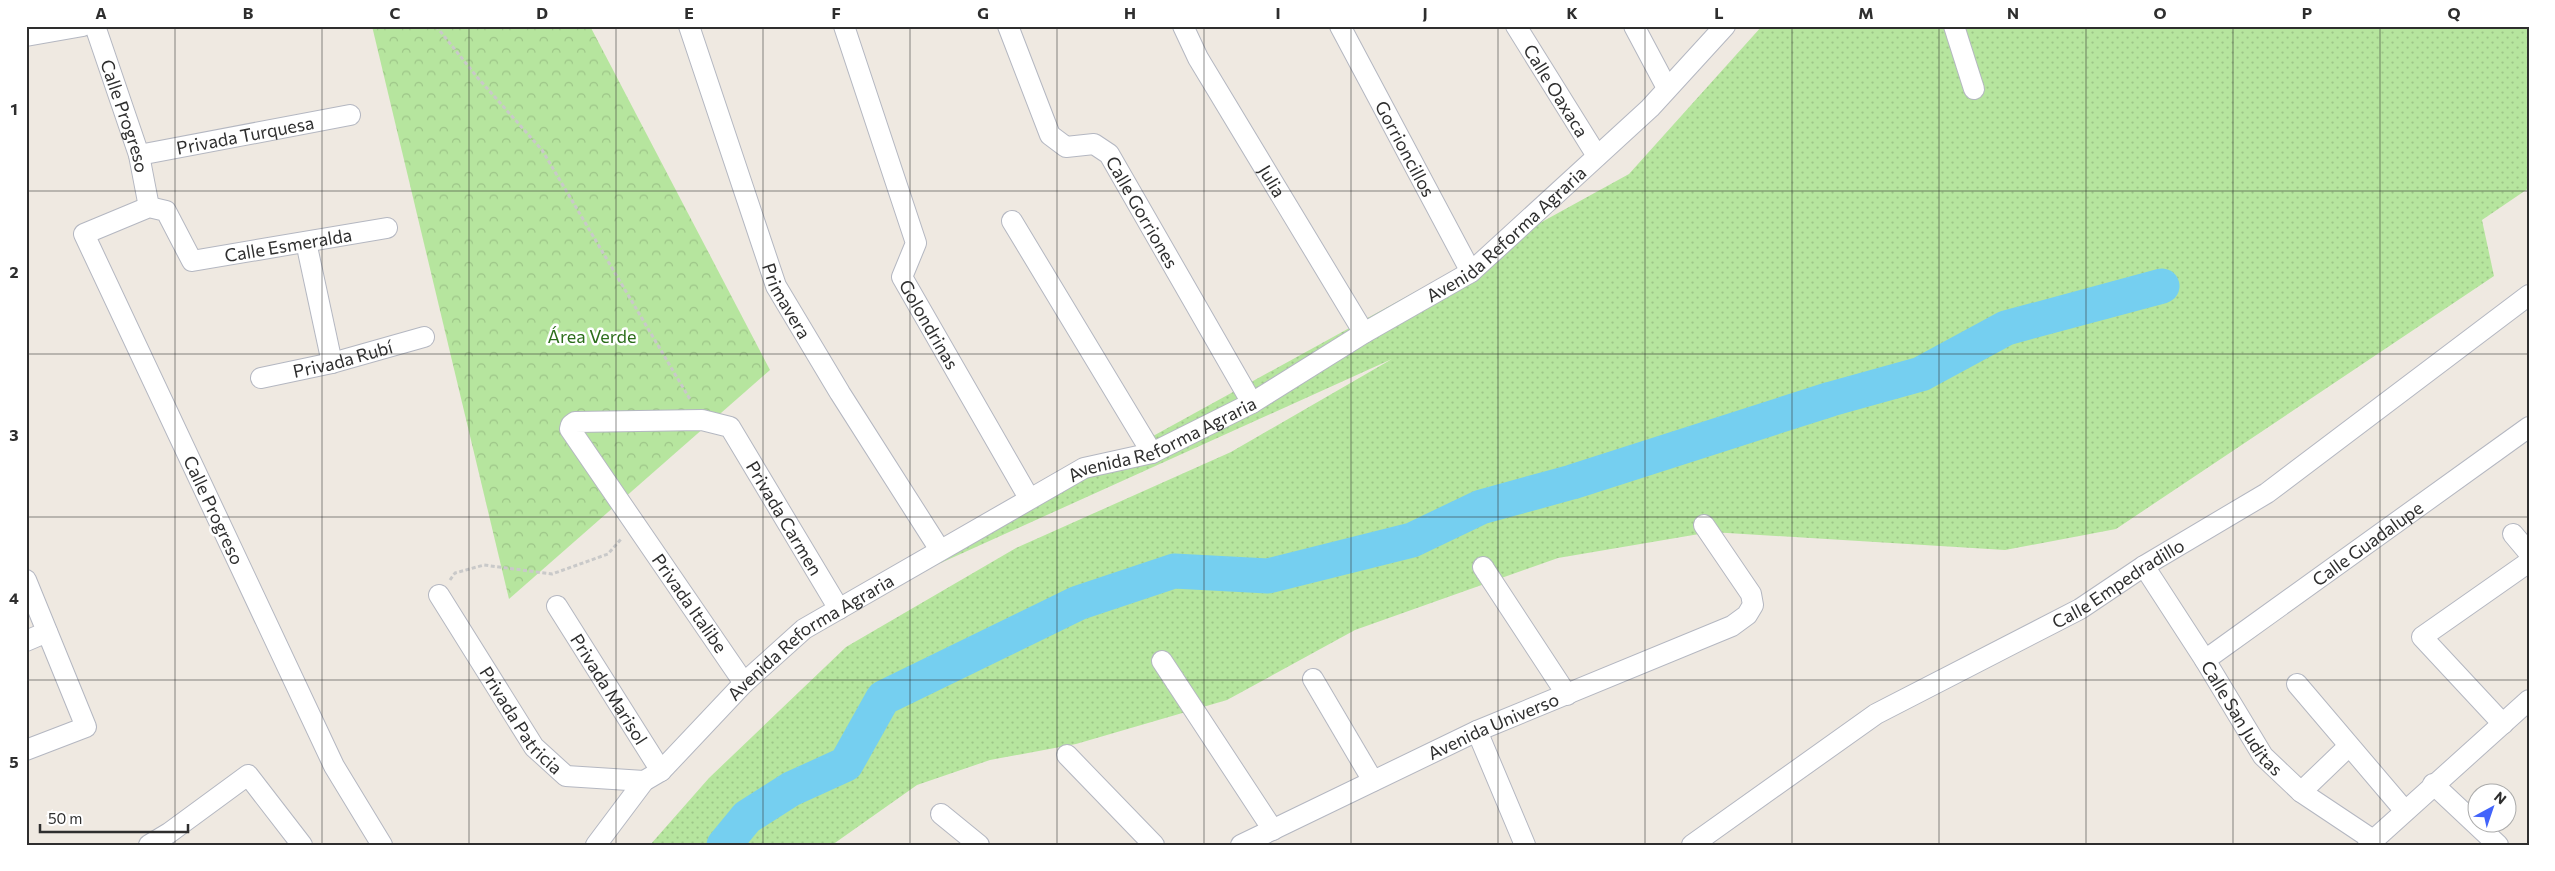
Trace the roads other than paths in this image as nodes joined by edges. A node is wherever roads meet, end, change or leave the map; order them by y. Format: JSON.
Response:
{"nodes":[{"id":1,"x":95,"y":26,"type":"edge"},
{"id":2,"x":689,"y":26,"type":"edge"},
{"id":3,"x":844,"y":26,"type":"edge"},
{"id":4,"x":1008,"y":26,"type":"edge"},
{"id":5,"x":1183,"y":26,"type":"edge"},
{"id":6,"x":1340,"y":26,"type":"edge"},
{"id":7,"x":1516,"y":26,"type":"edge"},
{"id":8,"x":1634,"y":26,"type":"edge"},
{"id":9,"x":1725,"y":26,"type":"edge"},
{"id":10,"x":1954,"y":26,"type":"edge"},
{"id":11,"x":75,"y":27,"type":"edge"},
{"id":12,"x":26,"y":36,"type":"edge"},
{"id":13,"x":1667,"y":88,"type":"junction"},
{"id":14,"x":1974,"y":90,"type":"dead end"},
{"id":15,"x":350,"y":115,"type":"dead end"},
{"id":16,"x":139,"y":155,"type":"junction"},
{"id":17,"x":1597,"y":156,"type":"junction"},
{"id":18,"x":158,"y":209,"type":"junction"},
{"id":19,"x":1012,"y":221,"type":"dead end"},
{"id":20,"x":387,"y":228,"type":"dead end"},
{"id":21,"x":306,"y":242,"type":"junction"},
{"id":22,"x":1471,"y":272,"type":"junction"},
{"id":23,"x":2529,"y":295,"type":"edge"},
{"id":24,"x":1364,"y":333,"type":"junction"},
{"id":25,"x":424,"y":337,"type":"dead end"},
{"id":26,"x":332,"y":363,"type":"junction"},
{"id":27,"x":261,"y":378,"type":"dead end"},
{"id":28,"x":1252,"y":403,"type":"junction"},
{"id":29,"x":702,"y":420,"type":"joint"},
{"id":30,"x":2529,"y":427,"type":"edge"},
{"id":31,"x":1152,"y":453,"type":"junction"},
{"id":32,"x":1029,"y":498,"type":"junction"},
{"id":33,"x":1704,"y":525,"type":"dead end"},
{"id":34,"x":2513,"y":534,"type":"dead end"},
{"id":35,"x":940,"y":550,"type":"junction"},
{"id":36,"x":2529,"y":553,"type":"edge"},
{"id":37,"x":2529,"y":562,"type":"edge"},
{"id":38,"x":2144,"y":566,"type":"junction"},
{"id":39,"x":1483,"y":567,"type":"dead end"},
{"id":40,"x":26,"y":580,"type":"edge"},
{"id":41,"x":439,"y":595,"type":"road end"},
{"id":42,"x":557,"y":606,"type":"dead end"},
{"id":43,"x":839,"y":609,"type":"junction"},
{"id":44,"x":47,"y":632,"type":"junction"},
{"id":45,"x":26,"y":641,"type":"edge"},
{"id":46,"x":2205,"y":660,"type":"junction"},
{"id":47,"x":1162,"y":661,"type":"dead end"},
{"id":48,"x":1313,"y":680,"type":"dead end"},
{"id":49,"x":744,"y":683,"type":"junction"},
{"id":50,"x":2297,"y":684,"type":"dead end"},
{"id":51,"x":1567,"y":695,"type":"junction"},
{"id":52,"x":2525,"y":709,"type":"edge"},
{"id":53,"x":2503,"y":724,"type":"junction"},
{"id":54,"x":1477,"y":731,"type":"junction"},
{"id":55,"x":2349,"y":746,"type":"junction"},
{"id":56,"x":26,"y":750,"type":"edge"},
{"id":57,"x":1067,"y":755,"type":"dead end"},
{"id":58,"x":652,"y":776,"type":"junction"},
{"id":59,"x":1373,"y":781,"type":"junction"},
{"id":60,"x":2433,"y":784,"type":"junction"},
{"id":61,"x":2301,"y":792,"type":"junction"},
{"id":62,"x":2405,"y":811,"type":"junction"},
{"id":63,"x":941,"y":814,"type":"dead end"},
{"id":64,"x":1273,"y":830,"type":"junction"},
{"id":65,"x":2370,"y":842,"type":"edge"},
{"id":66,"x":149,"y":845,"type":"edge"},
{"id":67,"x":302,"y":845,"type":"edge"},
{"id":68,"x":382,"y":845,"type":"edge"},
{"id":69,"x":596,"y":845,"type":"edge"},
{"id":70,"x":979,"y":845,"type":"edge"},
{"id":71,"x":1154,"y":845,"type":"edge"},
{"id":72,"x":1241,"y":845,"type":"edge"},
{"id":73,"x":1525,"y":845,"type":"edge"},
{"id":74,"x":1692,"y":845,"type":"edge"},
{"id":75,"x":2498,"y":845,"type":"edge"}],
"edges":[{"from":1,"to":16,"type":"street","name":"Calle Progreso"},
{"from":2,"to":35,"type":"street","name":"Primavera"},
{"from":3,"to":32,"type":"street","name":"Golondrinas"},
{"from":4,"to":28,"type":"street","name":"Calle Gorriones"},
{"from":5,"to":24,"type":"street","name":"Julia"},
{"from":6,"to":22,"type":"street","name":"Gorrioncillos"},
{"from":7,"to":17,"type":"street","name":"Calle Oaxaca"},
{"from":8,"to":13,"type":"street"},
{"from":9,"to":13,"type":"street","name":"Avenida Reforma Agraria"},
{"from":10,"to":14,"type":"street"},
{"from":11,"to":12,"type":"street"},
{"from":13,"to":17,"type":"street","name":"Avenida Reforma Agraria"},
{"from":15,"to":16,"type":"street","name":"Privada Turquesa"},
{"from":16,"to":18,"type":"street","name":"Calle Progreso"},
{"from":17,"to":22,"type":"street","name":"Avenida Reforma Agraria"},
{"from":18,"to":21,"type":"street","name":"Calle Esmeralda"},
{"from":18,"to":68,"type":"street","name":"Calle Progreso"},
{"from":19,"to":31,"type":"street"},
{"from":20,"to":21,"type":"street","name":"Calle Esmeralda"},
{"from":21,"to":26,"type":"street"},
{"from":22,"to":24,"type":"street","name":"Avenida Reforma Agraria"},
{"from":23,"to":38,"type":"street","name":"Calle Empedradillo"},
{"from":24,"to":28,"type":"street","name":"Avenida Reforma Agraria"},
{"from":25,"to":26,"type":"street","name":"Privada Rubí"},
{"from":26,"to":27,"type":"street","name":"Privada Rubí"},
{"from":28,"to":31,"type":"street","name":"Avenida Reforma Agraria"},
{"from":29,"to":43,"type":"street","name":"Privada Carmen"},
{"from":29,"to":49,"type":"street","name":"Privada Italibe"},
{"from":30,"to":46,"type":"street","name":"Calle Guadalupe"},
{"from":31,"to":32,"type":"street","name":"Avenida Reforma Agraria"},
{"from":32,"to":35,"type":"street","name":"Avenida Reforma Agraria"},
{"from":33,"to":51,"type":"street","name":"Avenida Universo"},
{"from":34,"to":36,"type":"street"},
{"from":35,"to":43,"type":"street","name":"Avenida Reforma Agraria"},
{"from":37,"to":53,"type":"street"},
{"from":38,"to":46,"type":"street","name":"Calle San Juditas"},
{"from":38,"to":74,"type":"street","name":"Calle Empedradillo"},
{"from":39,"to":51,"type":"street"},
{"from":40,"to":44,"type":"street"},
{"from":41,"to":58,"type":"street","name":"Privada Patricia"},
{"from":42,"to":58,"type":"street","name":"Privada Marisol"},
{"from":43,"to":49,"type":"street","name":"Avenida Reforma Agraria"},
{"from":44,"to":45,"type":"street"},
{"from":44,"to":56,"type":"street"},
{"from":46,"to":61,"type":"street","name":"Calle San Juditas"},
{"from":47,"to":64,"type":"street"},
{"from":48,"to":59,"type":"street"},
{"from":49,"to":58,"type":"street","name":"Avenida Reforma Agraria"},
{"from":50,"to":55,"type":"street"},
{"from":51,"to":54,"type":"street","name":"Avenida Universo"},
{"from":52,"to":53,"type":"street"},
{"from":53,"to":60,"type":"street"},
{"from":54,"to":59,"type":"street","name":"Avenida Universo"},
{"from":54,"to":73,"type":"street"},
{"from":55,"to":61,"type":"street"},
{"from":55,"to":62,"type":"street"},
{"from":57,"to":71,"type":"street"},
{"from":58,"to":69,"type":"street","name":"Avenida Reforma Agraria"},
{"from":59,"to":64,"type":"street","name":"Avenida Universo"},
{"from":60,"to":62,"type":"street"},
{"from":60,"to":75,"type":"street"},
{"from":61,"to":65,"type":"street","name":"Calle San Juditas"},
{"from":62,"to":65,"type":"street"},
{"from":63,"to":70,"type":"street"},
{"from":64,"to":72,"type":"street","name":"Avenida Universo"},
{"from":66,"to":67,"type":"street"}]}
